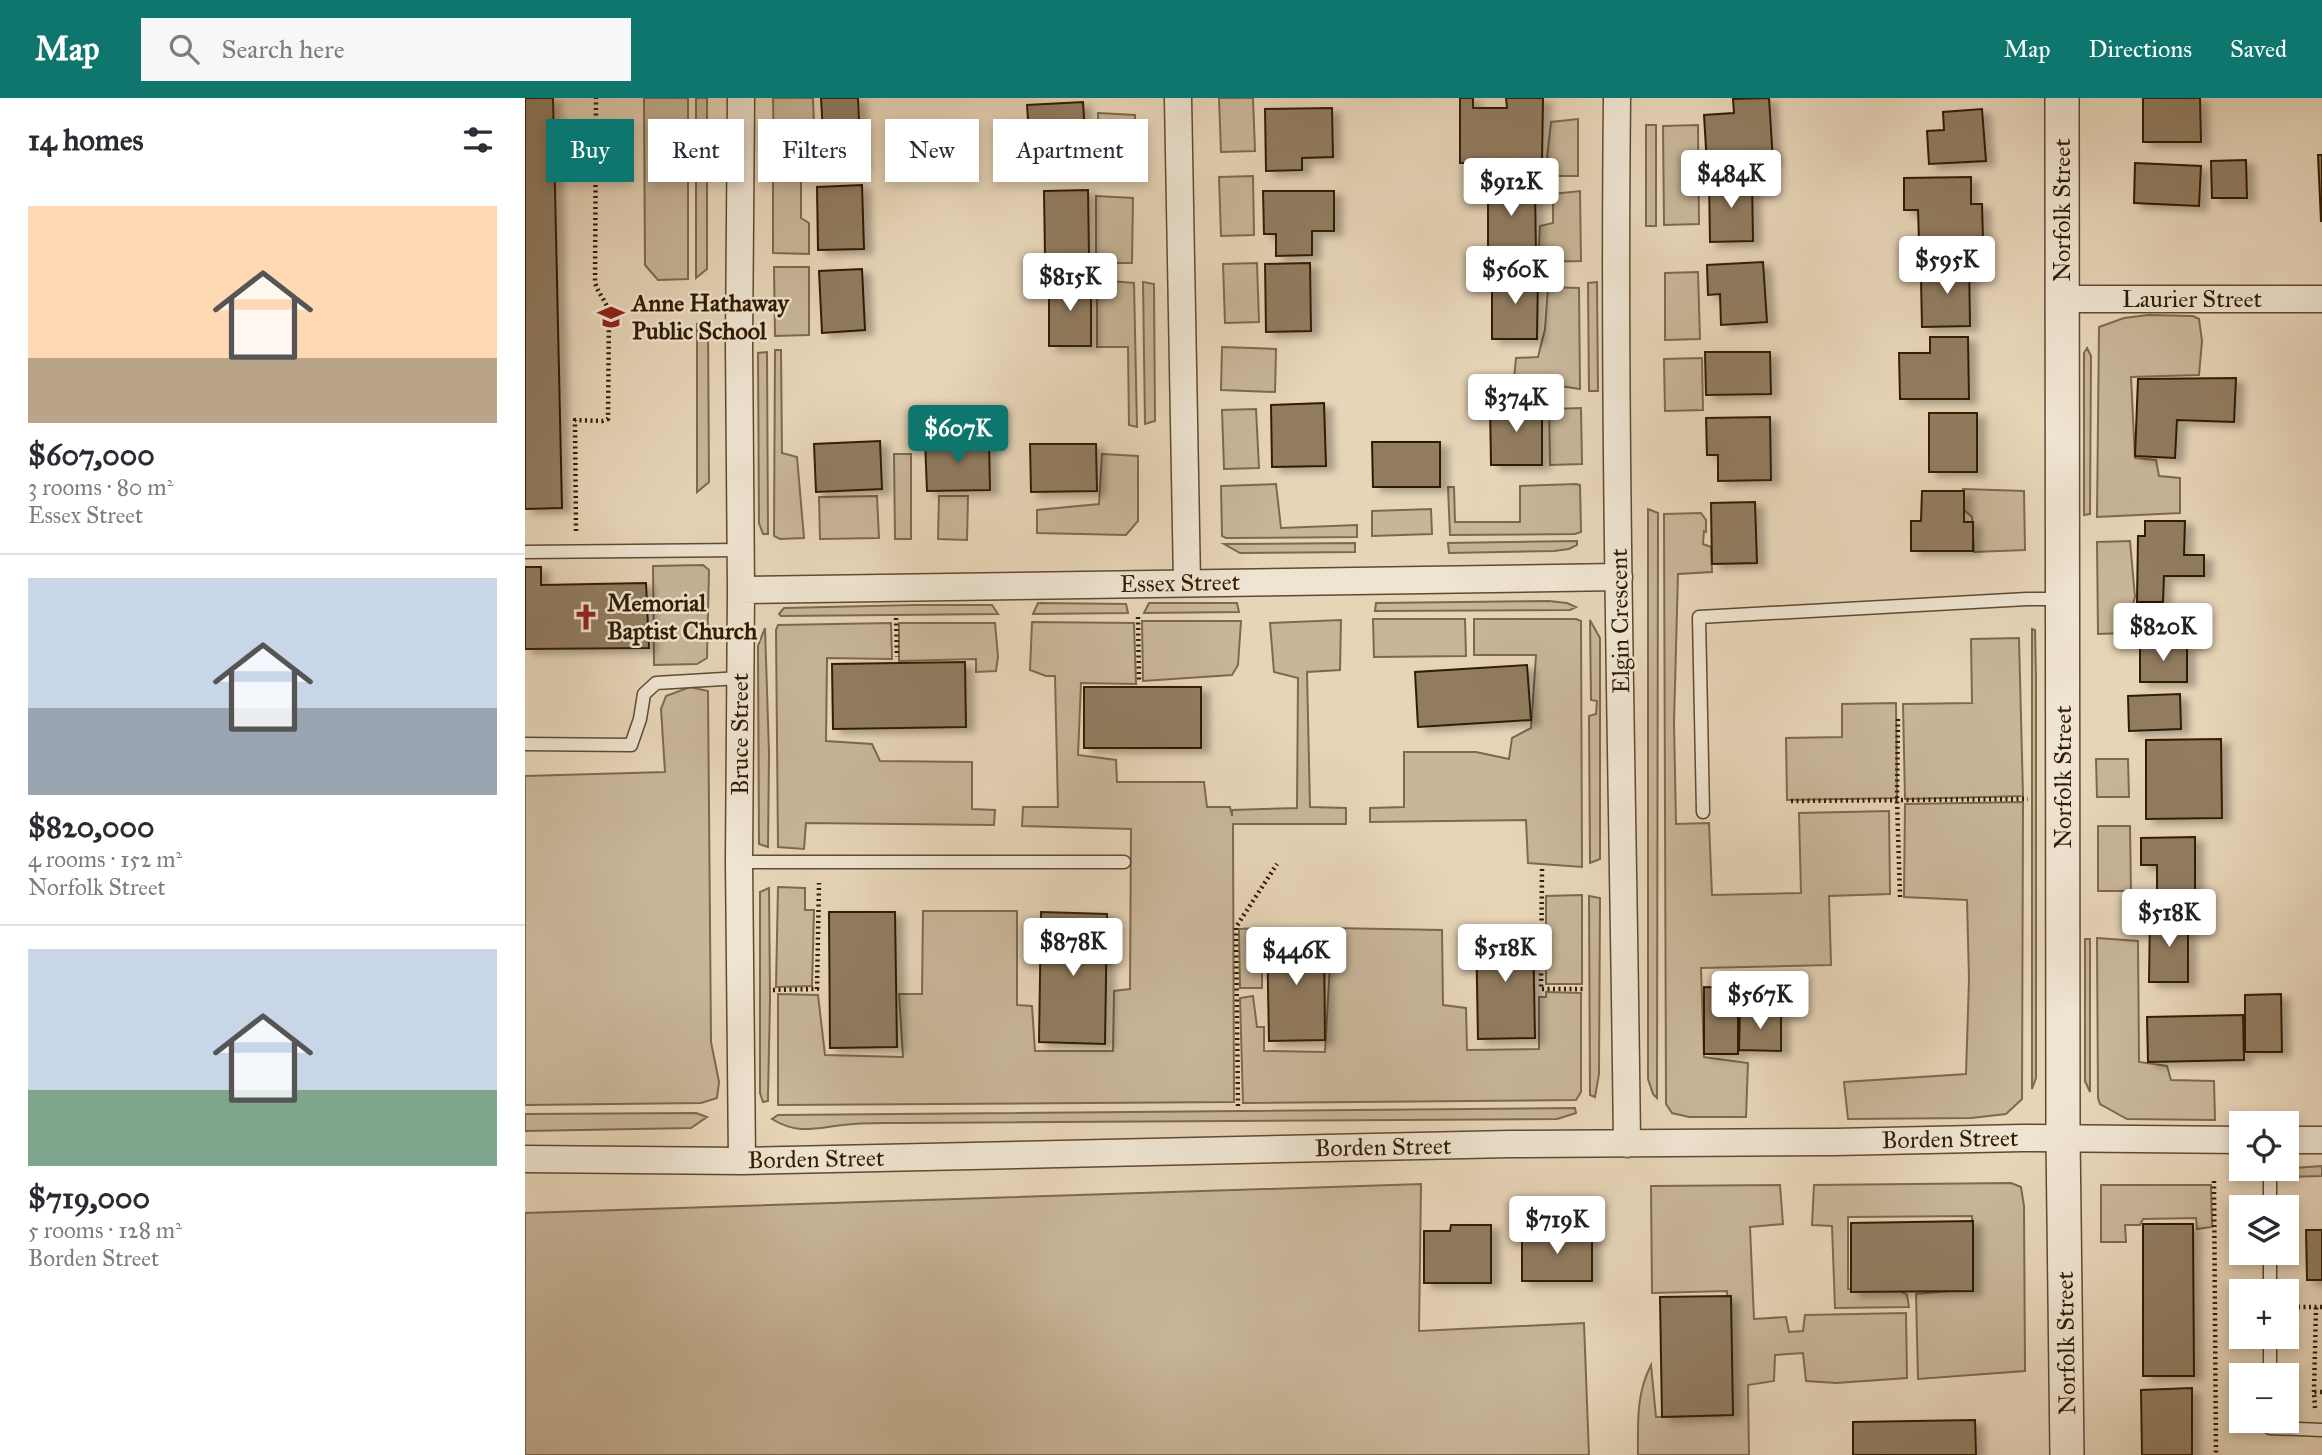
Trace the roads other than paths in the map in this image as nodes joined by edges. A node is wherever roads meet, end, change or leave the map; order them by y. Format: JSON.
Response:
{"nodes":[{"id":1,"x":741,"y":98,"type":"edge"},
{"id":2,"x":1178,"y":98,"type":"edge"},
{"id":3,"x":1617,"y":98,"type":"edge"},
{"id":4,"x":2062,"y":98,"type":"edge"},
{"id":5,"x":2062,"y":299,"type":"junction"},
{"id":6,"x":2322,"y":299,"type":"edge"},
{"id":7,"x":740,"y":550,"type":"junction"},
{"id":8,"x":525,"y":552,"type":"edge"},
{"id":9,"x":1619,"y":577,"type":"junction"},
{"id":10,"x":1187,"y":583,"type":"junction"},
{"id":11,"x":741,"y":590,"type":"junction"},
{"id":12,"x":2062,"y":599,"type":"junction"},
{"id":13,"x":740,"y":678,"type":"junction"},
{"id":14,"x":525,"y":744,"type":"edge"},
{"id":15,"x":1703,"y":812,"type":"dead end"},
{"id":16,"x":739,"y":862,"type":"junction"},
{"id":17,"x":1123,"y":862,"type":"dead end"},
{"id":18,"x":2063,"y":1138,"type":"junction"},
{"id":19,"x":2229,"y":1140,"type":"edge"},
{"id":20,"x":2299,"y":1140,"type":"edge"},
{"id":21,"x":2322,"y":1140,"type":"edge"},
{"id":22,"x":1627,"y":1144,"type":"junction"},
{"id":23,"x":525,"y":1159,"type":"edge"},
{"id":24,"x":741,"y":1161,"type":"junction"},
{"id":25,"x":2299,"y":1429,"type":"edge"},
{"id":26,"x":2322,"y":1430,"type":"edge"},
{"id":27,"x":2067,"y":1455,"type":"edge"}],
"edges":[{"from":1,"to":7,"type":"street","name":"Bruce Street"},
{"from":2,"to":10,"type":"street"},
{"from":3,"to":9,"type":"street","name":"Elgin Crescent"},
{"from":4,"to":5,"type":"street","name":"Norfolk Street"},
{"from":5,"to":6,"type":"street","name":"Laurier Street"},
{"from":5,"to":12,"type":"street","name":"Norfolk Street"},
{"from":7,"to":8,"type":"lane"},
{"from":7,"to":11,"type":"street","name":"Bruce Street"},
{"from":9,"to":10,"type":"street","name":"Essex Street"},
{"from":9,"to":22,"type":"street","name":"Elgin Crescent"},
{"from":10,"to":11,"type":"street","name":"Essex Street"},
{"from":11,"to":13,"type":"street","name":"Bruce Street"},
{"from":12,"to":15,"type":"lane"},
{"from":12,"to":18,"type":"street","name":"Norfolk Street"},
{"from":13,"to":14,"type":"lane"},
{"from":13,"to":16,"type":"street","name":"Bruce Street"},
{"from":16,"to":17,"type":"lane"},
{"from":16,"to":24,"type":"street","name":"Bruce Street"},
{"from":18,"to":19,"type":"street","name":"Borden Street"},
{"from":18,"to":22,"type":"street","name":"Borden Street"},
{"from":18,"to":27,"type":"street","name":"Norfolk Street"},
{"from":20,"to":21,"type":"street"},
{"from":22,"to":24,"type":"street","name":"Borden Street"},
{"from":23,"to":24,"type":"street","name":"Borden Street"},
{"from":25,"to":26,"type":"lane"}]}
